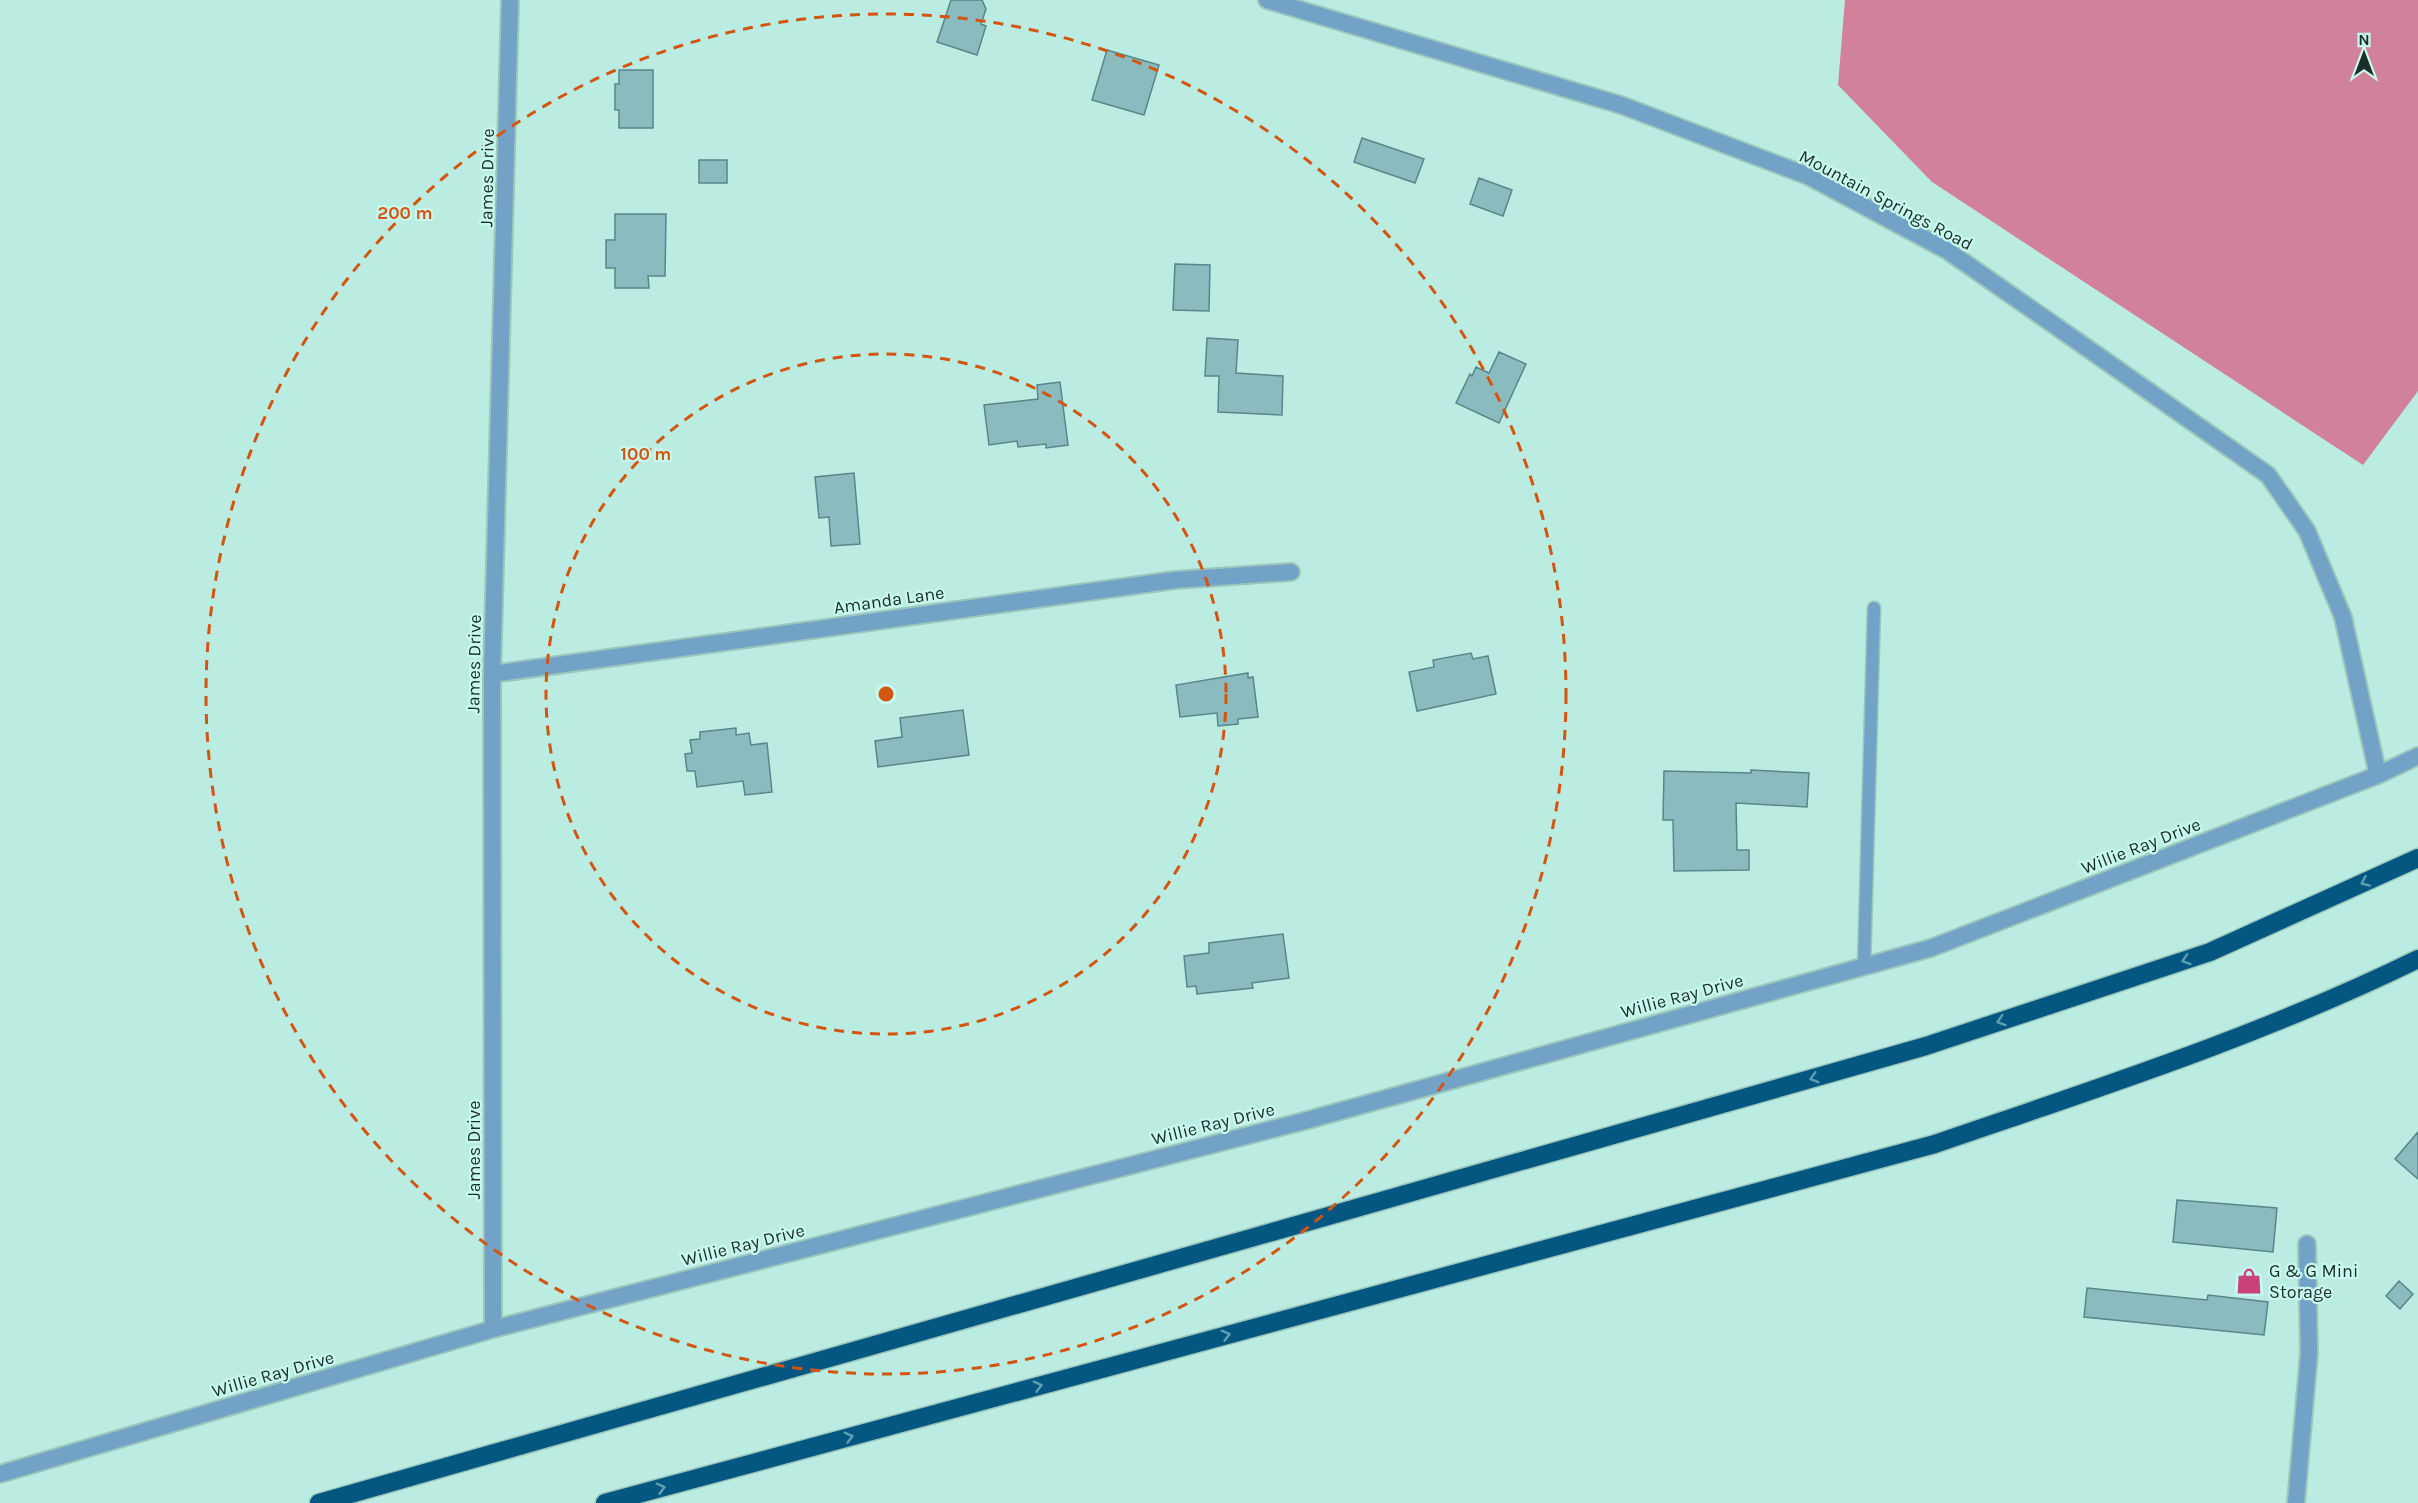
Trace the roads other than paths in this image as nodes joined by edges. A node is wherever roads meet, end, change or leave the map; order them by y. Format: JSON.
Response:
{"nodes":[{"id":1,"x":510,"y":0,"type":"edge"},
{"id":2,"x":1267,"y":0,"type":"edge"},
{"id":3,"x":1291,"y":572,"type":"dead end"},
{"id":4,"x":1874,"y":608,"type":"dead end"},
{"id":5,"x":492,"y":674,"type":"junction"},
{"id":6,"x":2418,"y":756,"type":"edge"},
{"id":7,"x":2378,"y":775,"type":"junction"},
{"id":8,"x":2418,"y":858,"type":"edge"},
{"id":9,"x":2418,"y":959,"type":"edge"},
{"id":10,"x":1863,"y":966,"type":"junction"},
{"id":11,"x":2307,"y":1244,"type":"dead end"},
{"id":12,"x":493,"y":1329,"type":"junction"},
{"id":13,"x":0,"y":1474,"type":"edge"},
{"id":14,"x":319,"y":1503,"type":"edge"},
{"id":15,"x":605,"y":1503,"type":"edge"},
{"id":16,"x":2296,"y":1503,"type":"edge"}],
"edges":[{"from":1,"to":5,"type":"street","name":"James Drive"},
{"from":2,"to":7,"type":"street","name":"Mountain Springs Road"},
{"from":3,"to":5,"type":"street","name":"Amanda Lane"},
{"from":4,"to":10,"type":"lane"},
{"from":5,"to":12,"type":"street","name":"James Drive"},
{"from":6,"to":7,"type":"street","name":"Willie Ray Drive"},
{"from":7,"to":10,"type":"street","name":"Willie Ray Drive"},
{"from":8,"to":14,"type":"highway","one_way":true},
{"from":15,"to":9,"type":"highway","one_way":true},
{"from":10,"to":12,"type":"street","name":"Willie Ray Drive"},
{"from":11,"to":16,"type":"street"},
{"from":12,"to":13,"type":"street","name":"Willie Ray Drive"}]}
